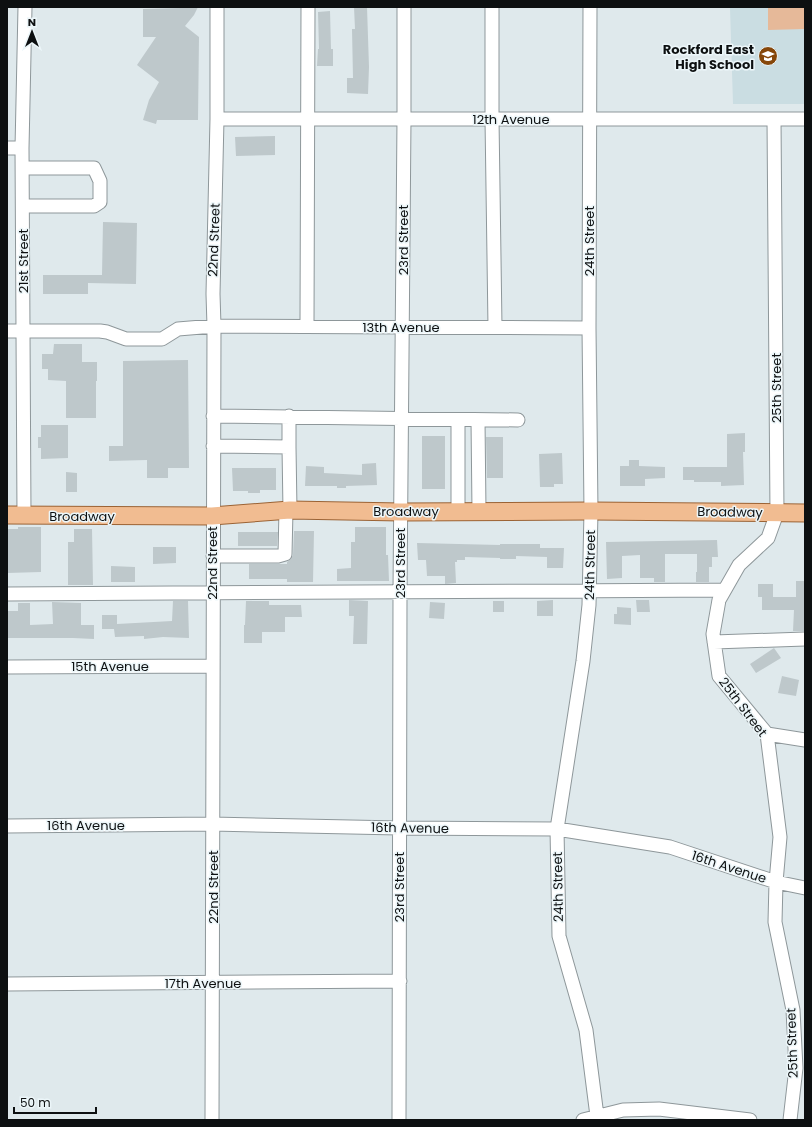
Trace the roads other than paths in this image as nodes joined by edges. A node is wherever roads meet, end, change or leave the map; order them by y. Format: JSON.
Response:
{"nodes":[{"id":1,"x":25,"y":7,"type":"edge"},
{"id":2,"x":217,"y":7,"type":"edge"},
{"id":3,"x":308,"y":7,"type":"edge"},
{"id":4,"x":404,"y":7,"type":"edge"},
{"id":5,"x":492,"y":7,"type":"edge"},
{"id":6,"x":590,"y":7,"type":"edge"},
{"id":7,"x":217,"y":119,"type":"junction"},
{"id":8,"x":308,"y":119,"type":"junction"},
{"id":9,"x":404,"y":119,"type":"junction"},
{"id":10,"x":492,"y":119,"type":"junction"},
{"id":11,"x":590,"y":119,"type":"junction"},
{"id":12,"x":774,"y":119,"type":"junction"},
{"id":13,"x":805,"y":119,"type":"edge"},
{"id":14,"x":7,"y":148,"type":"edge"},
{"id":15,"x":22,"y":148,"type":"junction"},
{"id":16,"x":23,"y":168,"type":"junction"},
{"id":17,"x":23,"y":206,"type":"junction"},
{"id":18,"x":214,"y":326,"type":"junction"},
{"id":19,"x":307,"y":326,"type":"junction"},
{"id":20,"x":402,"y":327,"type":"junction"},
{"id":21,"x":495,"y":327,"type":"junction"},
{"id":22,"x":589,"y":328,"type":"junction"},
{"id":23,"x":7,"y":331,"type":"edge"},
{"id":24,"x":24,"y":331,"type":"junction"},
{"id":25,"x":213,"y":416,"type":"junction"},
{"id":26,"x":288,"y":416,"type":"junction"},
{"id":27,"x":402,"y":419,"type":"junction"},
{"id":28,"x":458,"y":420,"type":"junction"},
{"id":29,"x":478,"y":420,"type":"junction"},
{"id":30,"x":518,"y":420,"type":"dead end"},
{"id":31,"x":213,"y":446,"type":"junction"},
{"id":32,"x":289,"y":447,"type":"junction"},
{"id":33,"x":288,"y":510,"type":"junction"},
{"id":34,"x":590,"y":510,"type":"junction"},
{"id":35,"x":458,"y":511,"type":"junction"},
{"id":36,"x":479,"y":511,"type":"junction"},
{"id":37,"x":401,"y":512,"type":"junction"},
{"id":38,"x":777,"y":512,"type":"junction"},
{"id":39,"x":805,"y":512,"type":"edge"},
{"id":40,"x":15,"y":515,"type":"edge"},
{"id":41,"x":212,"y":516,"type":"junction"},
{"id":42,"x":213,"y":556,"type":"junction"},
{"id":43,"x":724,"y":590,"type":"junction"},
{"id":44,"x":589,"y":591,"type":"junction"},
{"id":45,"x":400,"y":592,"type":"junction"},
{"id":46,"x":212,"y":593,"type":"junction"},
{"id":47,"x":7,"y":594,"type":"edge"},
{"id":48,"x":805,"y":639,"type":"edge"},
{"id":49,"x":714,"y":642,"type":"junction"},
{"id":50,"x":213,"y":666,"type":"junction"},
{"id":51,"x":7,"y":667,"type":"edge"},
{"id":52,"x":767,"y":734,"type":"junction"},
{"id":53,"x":805,"y":740,"type":"edge"},
{"id":54,"x":212,"y":824,"type":"junction"},
{"id":55,"x":7,"y":826,"type":"edge"},
{"id":56,"x":399,"y":828,"type":"junction"},
{"id":57,"x":557,"y":829,"type":"junction"},
{"id":58,"x":776,"y":882,"type":"junction"},
{"id":59,"x":805,"y":888,"type":"edge"},
{"id":60,"x":400,"y":981,"type":"junction"},
{"id":61,"x":213,"y":982,"type":"junction"},
{"id":62,"x":7,"y":984,"type":"edge"},
{"id":63,"x":597,"y":1116,"type":"junction"},
{"id":64,"x":212,"y":1120,"type":"edge"},
{"id":65,"x":399,"y":1120,"type":"edge"},
{"id":66,"x":583,"y":1120,"type":"edge"},
{"id":67,"x":750,"y":1120,"type":"edge"},
{"id":68,"x":790,"y":1120,"type":"edge"}],
"edges":[{"from":1,"to":15,"type":"street","name":"21st Street"},
{"from":2,"to":7,"type":"street","name":"22nd Street"},
{"from":3,"to":8,"type":"street"},
{"from":4,"to":9,"type":"street","name":"23rd Street"},
{"from":5,"to":10,"type":"street"},
{"from":6,"to":11,"type":"street","name":"24th Street"},
{"from":7,"to":8,"type":"street","name":"12th Avenue"},
{"from":7,"to":18,"type":"street","name":"22nd Street"},
{"from":8,"to":9,"type":"street","name":"12th Avenue"},
{"from":8,"to":19,"type":"street"},
{"from":9,"to":10,"type":"street","name":"12th Avenue"},
{"from":9,"to":20,"type":"street","name":"23rd Street"},
{"from":10,"to":11,"type":"street","name":"12th Avenue"},
{"from":10,"to":21,"type":"street"},
{"from":11,"to":12,"type":"street","name":"12th Avenue"},
{"from":11,"to":22,"type":"street","name":"24th Street"},
{"from":12,"to":13,"type":"street","name":"12th Avenue"},
{"from":12,"to":38,"type":"street","name":"25th Street"},
{"from":14,"to":15,"type":"street"},
{"from":15,"to":16,"type":"street","name":"21st Street"},
{"from":16,"to":17,"type":"street","name":"21st Street"},
{"from":16,"to":17,"type":"street"},
{"from":17,"to":24,"type":"street","name":"21st Street"},
{"from":18,"to":19,"type":"street","name":"13th Avenue"},
{"from":18,"to":24,"type":"street","name":"13th Avenue"},
{"from":18,"to":25,"type":"street","name":"22nd Street"},
{"from":19,"to":20,"type":"street","name":"13th Avenue"},
{"from":20,"to":21,"type":"street","name":"13th Avenue"},
{"from":20,"to":27,"type":"street","name":"23rd Street"},
{"from":21,"to":22,"type":"street","name":"13th Avenue"},
{"from":22,"to":34,"type":"street","name":"24th Street"},
{"from":23,"to":24,"type":"street"},
{"from":24,"to":40,"type":"street","name":"21st Street"},
{"from":25,"to":26,"type":"street"},
{"from":25,"to":31,"type":"street","name":"22nd Street"},
{"from":26,"to":27,"type":"street"},
{"from":26,"to":32,"type":"street"},
{"from":27,"to":28,"type":"street"},
{"from":27,"to":37,"type":"street","name":"23rd Street"},
{"from":28,"to":29,"type":"street"},
{"from":28,"to":35,"type":"street"},
{"from":29,"to":30,"type":"street"},
{"from":29,"to":36,"type":"street"},
{"from":31,"to":32,"type":"street"},
{"from":31,"to":41,"type":"street","name":"22nd Street"},
{"from":32,"to":33,"type":"street"},
{"from":33,"to":37,"type":"main road","name":"Broadway"},
{"from":33,"to":41,"type":"main road","name":"Broadway"},
{"from":33,"to":42,"type":"street"},
{"from":34,"to":36,"type":"main road","name":"Broadway"},
{"from":34,"to":38,"type":"main road","name":"Broadway"},
{"from":34,"to":44,"type":"street","name":"24th Street"},
{"from":35,"to":36,"type":"main road","name":"Broadway"},
{"from":35,"to":37,"type":"main road","name":"Broadway"},
{"from":37,"to":45,"type":"street","name":"23rd Street"},
{"from":38,"to":39,"type":"main road","name":"Broadway"},
{"from":38,"to":43,"type":"street","name":"25th Street"},
{"from":40,"to":41,"type":"main road","name":"Broadway"},
{"from":41,"to":42,"type":"street","name":"22nd Street"},
{"from":42,"to":46,"type":"street","name":"22nd Street"},
{"from":43,"to":44,"type":"street"},
{"from":43,"to":49,"type":"street","name":"25th Street"},
{"from":44,"to":45,"type":"street"},
{"from":44,"to":57,"type":"street","name":"24th Street"},
{"from":45,"to":46,"type":"street"},
{"from":45,"to":56,"type":"street","name":"23rd Street"},
{"from":46,"to":47,"type":"street"},
{"from":46,"to":50,"type":"street","name":"22nd Street"},
{"from":48,"to":49,"type":"street"},
{"from":49,"to":52,"type":"street","name":"25th Street"},
{"from":50,"to":51,"type":"street","name":"15th Avenue"},
{"from":50,"to":54,"type":"street","name":"22nd Street"},
{"from":52,"to":53,"type":"street"},
{"from":52,"to":58,"type":"street","name":"25th Street"},
{"from":54,"to":55,"type":"street","name":"16th Avenue"},
{"from":54,"to":56,"type":"street","name":"16th Avenue"},
{"from":54,"to":61,"type":"street","name":"22nd Street"},
{"from":56,"to":57,"type":"street","name":"16th Avenue"},
{"from":56,"to":60,"type":"street","name":"23rd Street"},
{"from":57,"to":58,"type":"street","name":"16th Avenue"},
{"from":57,"to":63,"type":"street","name":"24th Street"},
{"from":58,"to":59,"type":"street","name":"16th Avenue"},
{"from":58,"to":68,"type":"street","name":"25th Street"},
{"from":60,"to":61,"type":"street","name":"17th Avenue"},
{"from":60,"to":65,"type":"street","name":"23rd Street"},
{"from":61,"to":62,"type":"street","name":"17th Avenue"},
{"from":61,"to":64,"type":"street","name":"22nd Street"},
{"from":63,"to":66,"type":"street"},
{"from":63,"to":67,"type":"street"}]}
